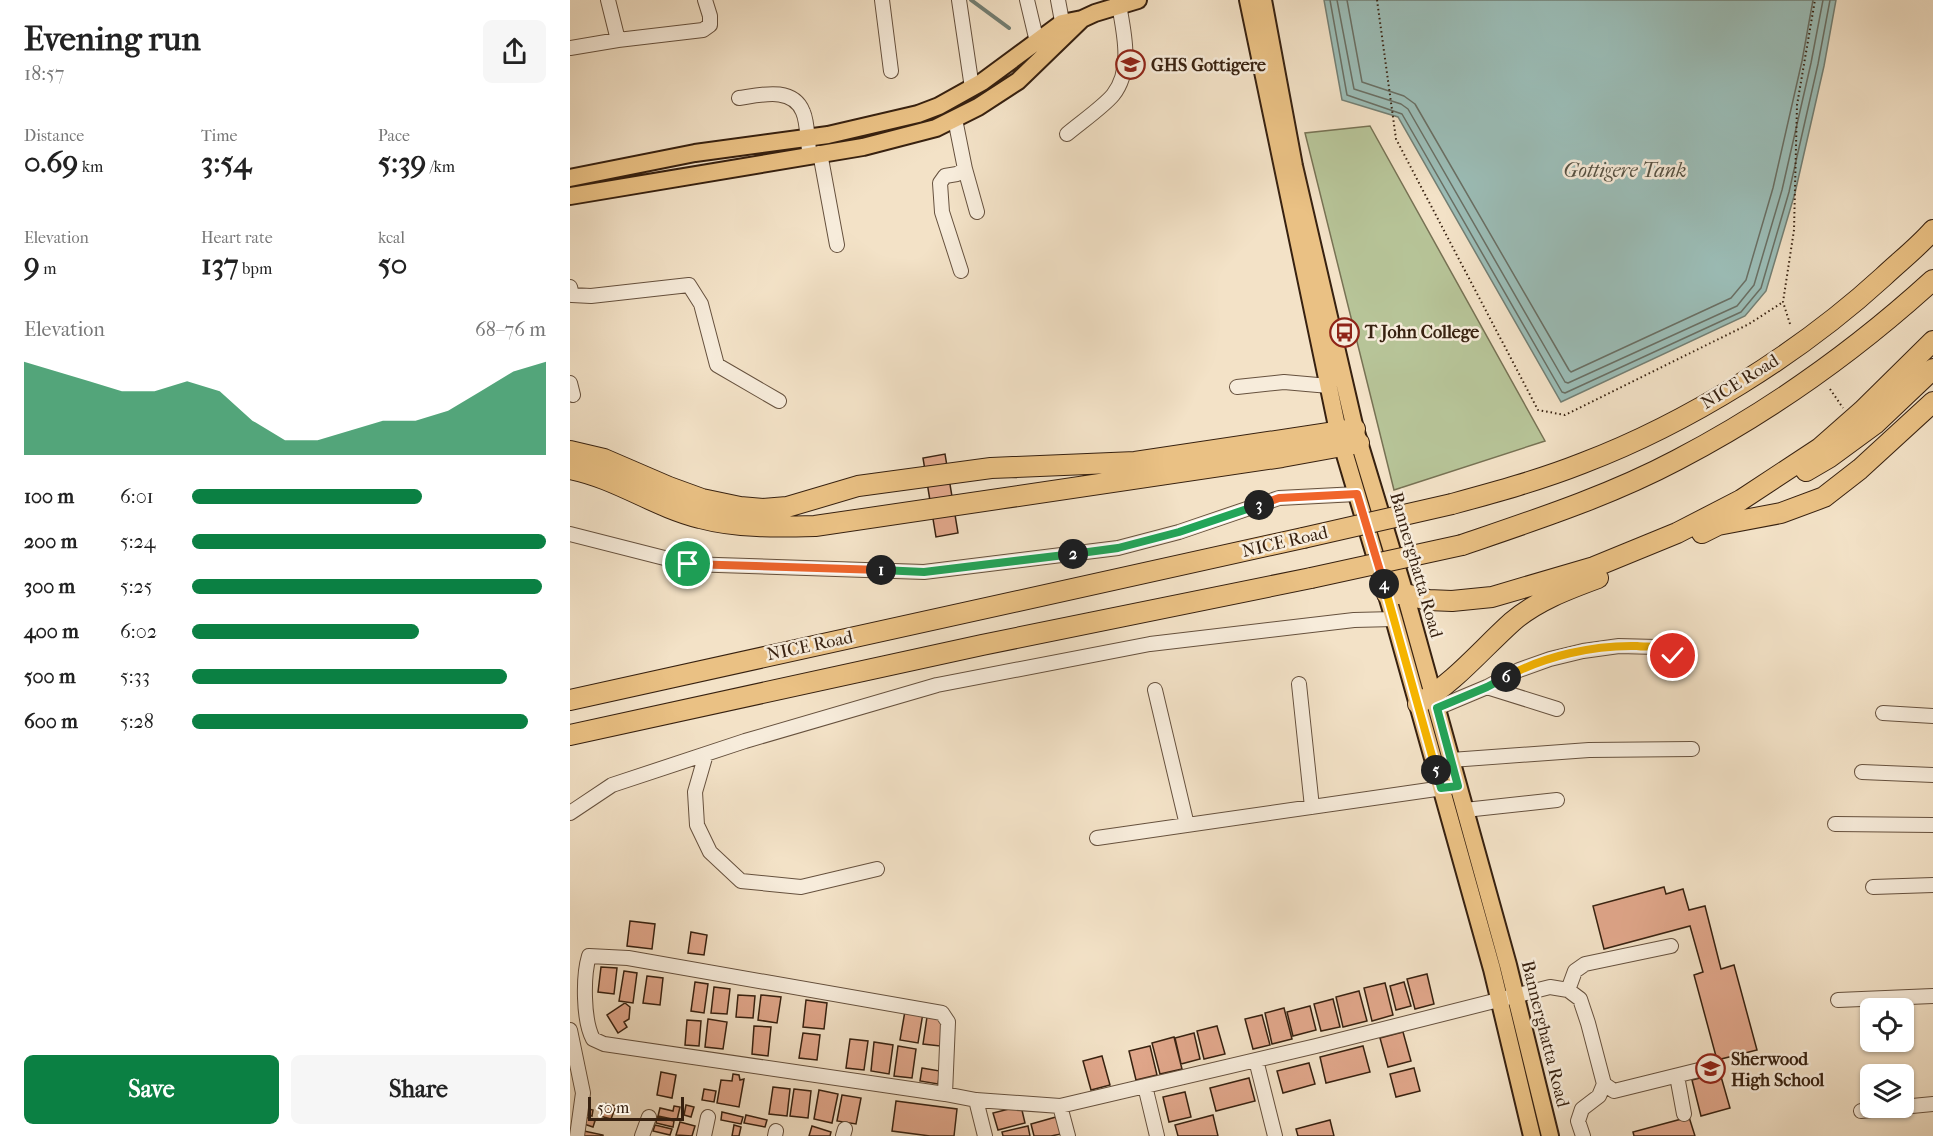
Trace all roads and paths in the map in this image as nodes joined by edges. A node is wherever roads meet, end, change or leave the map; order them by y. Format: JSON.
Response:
{"nodes":[{"id":1,"x":608,"y":0,"type":"edge"},
{"id":2,"x":705,"y":0,"type":"edge"},
{"id":3,"x":882,"y":0,"type":"edge"},
{"id":4,"x":959,"y":0,"type":"edge"},
{"id":5,"x":1028,"y":0,"type":"edge"},
{"id":6,"x":1058,"y":0,"type":"edge"},
{"id":7,"x":1138,"y":0,"type":"edge"},
{"id":8,"x":1248,"y":0,"type":"edge"},
{"id":9,"x":1263,"y":0,"type":"edge"},
{"id":10,"x":1377,"y":0,"type":"edge"},
{"id":11,"x":1815,"y":0,"type":"edge"},
{"id":12,"x":1119,"y":5,"type":"junction"},
{"id":13,"x":1063,"y":30,"type":"junction"},
{"id":14,"x":618,"y":40,"type":"junction"},
{"id":15,"x":1036,"y":42,"type":"junction"},
{"id":16,"x":570,"y":48,"type":"edge"},
{"id":17,"x":891,"y":71,"type":"dead end"},
{"id":18,"x":972,"y":88,"type":"junction"},
{"id":19,"x":739,"y":98,"type":"dead end"},
{"id":20,"x":955,"y":119,"type":"junction"},
{"id":21,"x":1066,"y":134,"type":"dead end"},
{"id":22,"x":806,"y":138,"type":"junction"},
{"id":23,"x":815,"y":154,"type":"junction"},
{"id":24,"x":965,"y":169,"type":"junction"},
{"id":25,"x":570,"y":178,"type":"edge"},
{"id":26,"x":570,"y":196,"type":"edge"},
{"id":27,"x":977,"y":212,"type":"dead end"},
{"id":28,"x":1933,"y":230,"type":"edge"},
{"id":29,"x":837,"y":245,"type":"dead end"},
{"id":30,"x":961,"y":271,"type":"dead end"},
{"id":31,"x":1933,"y":280,"type":"edge"},
{"id":32,"x":570,"y":287,"type":"edge"},
{"id":33,"x":1783,"y":302,"type":"junction"},
{"id":34,"x":1790,"y":324,"type":"dead end"},
{"id":35,"x":1933,"y":341,"type":"edge"},
{"id":36,"x":1933,"y":369,"type":"edge"},
{"id":37,"x":1329,"y":386,"type":"junction"},
{"id":38,"x":1237,"y":387,"type":"dead end"},
{"id":39,"x":1830,"y":389,"type":"dead end"},
{"id":40,"x":779,"y":401,"type":"dead end"},
{"id":41,"x":1932,"y":406,"type":"edge"},
{"id":42,"x":1851,"y":421,"type":"junction"},
{"id":43,"x":1349,"y":437,"type":"junction"},
{"id":44,"x":570,"y":451,"type":"edge"},
{"id":45,"x":570,"y":469,"type":"edge"},
{"id":46,"x":1357,"y":494,"type":"junction"},
{"id":47,"x":1741,"y":500,"type":"junction"},
{"id":48,"x":1716,"y":520,"type":"junction"},
{"id":49,"x":570,"y":534,"type":"edge"},
{"id":50,"x":1396,"y":594,"type":"junction"},
{"id":51,"x":1394,"y":619,"type":"junction"},
{"id":52,"x":1673,"y":656,"type":"dead end"},
{"id":53,"x":1299,"y":684,"type":"dead end"},
{"id":54,"x":570,"y":687,"type":"edge"},
{"id":55,"x":1487,"y":687,"type":"junction"},
{"id":56,"x":622,"y":688,"type":"junction"},
{"id":57,"x":1155,"y":690,"type":"dead end"},
{"id":58,"x":570,"y":700,"type":"edge"},
{"id":59,"x":1429,"y":702,"type":"junction"},
{"id":60,"x":1557,"y":710,"type":"dead end"},
{"id":61,"x":1883,"y":713,"type":"dead end"},
{"id":62,"x":1933,"y":716,"type":"edge"},
{"id":63,"x":570,"y":735,"type":"edge"},
{"id":64,"x":1692,"y":749,"type":"dead end"},
{"id":65,"x":706,"y":754,"type":"junction"},
{"id":66,"x":1451,"y":760,"type":"junction"},
{"id":67,"x":1862,"y":772,"type":"dead end"},
{"id":68,"x":1933,"y":775,"type":"edge"},
{"id":69,"x":1458,"y":786,"type":"junction"},
{"id":70,"x":1441,"y":788,"type":"junction"},
{"id":71,"x":1557,"y":800,"type":"dead end"},
{"id":72,"x":1312,"y":807,"type":"junction"},
{"id":73,"x":1465,"y":810,"type":"junction"},
{"id":74,"x":570,"y":813,"type":"edge"},
{"id":75,"x":1835,"y":824,"type":"dead end"},
{"id":76,"x":1187,"y":825,"type":"junction"},
{"id":77,"x":1933,"y":825,"type":"edge"},
{"id":78,"x":1097,"y":838,"type":"dead end"},
{"id":79,"x":877,"y":869,"type":"dead end"},
{"id":80,"x":1933,"y":885,"type":"edge"},
{"id":81,"x":1873,"y":887,"type":"dead end"},
{"id":82,"x":1671,"y":946,"type":"dead end"},
{"id":83,"x":1568,"y":990,"type":"junction"},
{"id":84,"x":1516,"y":994,"type":"junction"},
{"id":85,"x":1933,"y":996,"type":"edge"},
{"id":86,"x":1499,"y":999,"type":"junction"},
{"id":87,"x":1838,"y":1000,"type":"dead end"},
{"id":88,"x":571,"y":1039,"type":"edge"},
{"id":89,"x":1256,"y":1060,"type":"junction"},
{"id":90,"x":1703,"y":1069,"type":"dead end"},
{"id":91,"x":1677,"y":1076,"type":"junction"},
{"id":92,"x":1604,"y":1084,"type":"junction"},
{"id":93,"x":1144,"y":1086,"type":"junction"},
{"id":94,"x":945,"y":1094,"type":"junction"},
{"id":95,"x":976,"y":1100,"type":"junction"},
{"id":96,"x":1933,"y":1104,"type":"edge"},
{"id":97,"x":1060,"y":1106,"type":"junction"},
{"id":98,"x":1914,"y":1106,"type":"edge"},
{"id":99,"x":1684,"y":1114,"type":"dead end"},
{"id":100,"x":648,"y":1117,"type":"dead end"},
{"id":101,"x":708,"y":1117,"type":"dead end"},
{"id":102,"x":577,"y":1136,"type":"edge"},
{"id":103,"x":642,"y":1136,"type":"edge"},
{"id":104,"x":704,"y":1136,"type":"edge"},
{"id":105,"x":985,"y":1136,"type":"edge"},
{"id":106,"x":1068,"y":1136,"type":"edge"},
{"id":107,"x":1157,"y":1136,"type":"edge"},
{"id":108,"x":1275,"y":1136,"type":"edge"},
{"id":109,"x":1532,"y":1136,"type":"edge"},
{"id":110,"x":1550,"y":1136,"type":"edge"},
{"id":111,"x":1583,"y":1136,"type":"edge"}],
"edges":[{"from":1,"to":14,"type":"street"},
{"from":2,"to":14,"type":"street"},
{"from":3,"to":17,"type":"street"},
{"from":4,"to":18,"type":"street"},
{"from":5,"to":15,"type":"street"},
{"from":6,"to":13,"type":"street"},
{"from":7,"to":12,"type":"main road"},
{"from":8,"to":37,"type":"main road","name":"Bannerghatta Road"},
{"from":9,"to":43,"type":"main road","name":"Bannerghatta Road"},
{"from":10,"to":33,"type":"path"},
{"from":11,"to":33,"type":"path"},
{"from":12,"to":13,"type":"main road"},
{"from":12,"to":21,"type":"street"},
{"from":13,"to":15,"type":"main road"},
{"from":13,"to":20,"type":"main road"},
{"from":14,"to":16,"type":"street"},
{"from":15,"to":18,"type":"main road"},
{"from":18,"to":22,"type":"main road"},
{"from":19,"to":22,"type":"street"},
{"from":20,"to":23,"type":"main road"},
{"from":20,"to":24,"type":"street"},
{"from":22,"to":23,"type":"street"},
{"from":22,"to":25,"type":"main road"},
{"from":23,"to":26,"type":"main road"},
{"from":23,"to":29,"type":"street"},
{"from":24,"to":27,"type":"street"},
{"from":24,"to":30,"type":"street"},
{"from":28,"to":56,"type":"highway","name":"NICE Road","bridge":true},
{"from":31,"to":63,"type":"highway","name":"NICE Road","bridge":true},
{"from":32,"to":40,"type":"street"},
{"from":33,"to":34,"type":"path"},
{"from":35,"to":42,"type":"highway"},
{"from":36,"to":47,"type":"highway"},
{"from":37,"to":38,"type":"street"},
{"from":37,"to":43,"type":"main road","name":"Bannerghatta Road"},
{"from":39,"to":42,"type":"path"},
{"from":41,"to":48,"type":"highway"},
{"from":42,"to":47,"type":"highway"},
{"from":43,"to":44,"type":"highway"},
{"from":43,"to":45,"type":"highway"},
{"from":43,"to":46,"type":"main road","name":"Bannerghatta Road"},
{"from":43,"to":50,"type":"main road","name":"Bannerghatta Road"},
{"from":46,"to":49,"type":"street"},
{"from":46,"to":50,"type":"main road","name":"Bannerghatta Road"},
{"from":47,"to":48,"type":"highway"},
{"from":48,"to":50,"type":"highway"},
{"from":48,"to":59,"type":"highway"},
{"from":50,"to":51,"type":"main road","name":"Bannerghatta Road"},
{"from":50,"to":59,"type":"main road","name":"Bannerghatta Road"},
{"from":51,"to":59,"type":"main road","name":"Bannerghatta Road"},
{"from":51,"to":65,"type":"street"},
{"from":52,"to":55,"type":"street"},
{"from":53,"to":72,"type":"street"},
{"from":54,"to":56,"type":"highway"},
{"from":55,"to":59,"type":"street"},
{"from":55,"to":60,"type":"street"},
{"from":56,"to":58,"type":"highway","name":"NICE Road"},
{"from":57,"to":76,"type":"street"},
{"from":59,"to":66,"type":"main road","name":"Bannerghatta Road"},
{"from":59,"to":70,"type":"main road","name":"Bannerghatta Road"},
{"from":61,"to":62,"type":"street"},
{"from":64,"to":66,"type":"street"},
{"from":65,"to":74,"type":"street"},
{"from":65,"to":79,"type":"street"},
{"from":66,"to":69,"type":"main road","name":"Bannerghatta Road"},
{"from":67,"to":68,"type":"street"},
{"from":69,"to":70,"type":"street"},
{"from":69,"to":73,"type":"main road","name":"Bannerghatta Road"},
{"from":70,"to":72,"type":"street"},
{"from":70,"to":86,"type":"main road","name":"Bannerghatta Road"},
{"from":71,"to":73,"type":"street"},
{"from":72,"to":76,"type":"street"},
{"from":73,"to":84,"type":"main road","name":"Bannerghatta Road"},
{"from":75,"to":77,"type":"street"},
{"from":76,"to":78,"type":"street"},
{"from":80,"to":81,"type":"street"},
{"from":82,"to":83,"type":"street"},
{"from":83,"to":84,"type":"street"},
{"from":83,"to":92,"type":"street"},
{"from":84,"to":86,"type":"street"},
{"from":84,"to":110,"type":"main road","name":"Bannerghatta Road"},
{"from":85,"to":87,"type":"street"},
{"from":86,"to":89,"type":"street"},
{"from":86,"to":109,"type":"main road","name":"Bannerghatta Road"},
{"from":88,"to":102,"type":"street"},
{"from":89,"to":93,"type":"street"},
{"from":89,"to":108,"type":"street"},
{"from":90,"to":91,"type":"street"},
{"from":91,"to":92,"type":"street"},
{"from":91,"to":99,"type":"street"},
{"from":92,"to":111,"type":"street"},
{"from":93,"to":97,"type":"street"},
{"from":93,"to":107,"type":"street"},
{"from":94,"to":94,"type":"street"},
{"from":94,"to":95,"type":"street"},
{"from":95,"to":97,"type":"street"},
{"from":95,"to":105,"type":"street"},
{"from":96,"to":98,"type":"street"},
{"from":97,"to":106,"type":"street"},
{"from":100,"to":103,"type":"street"},
{"from":101,"to":104,"type":"street"}]}
